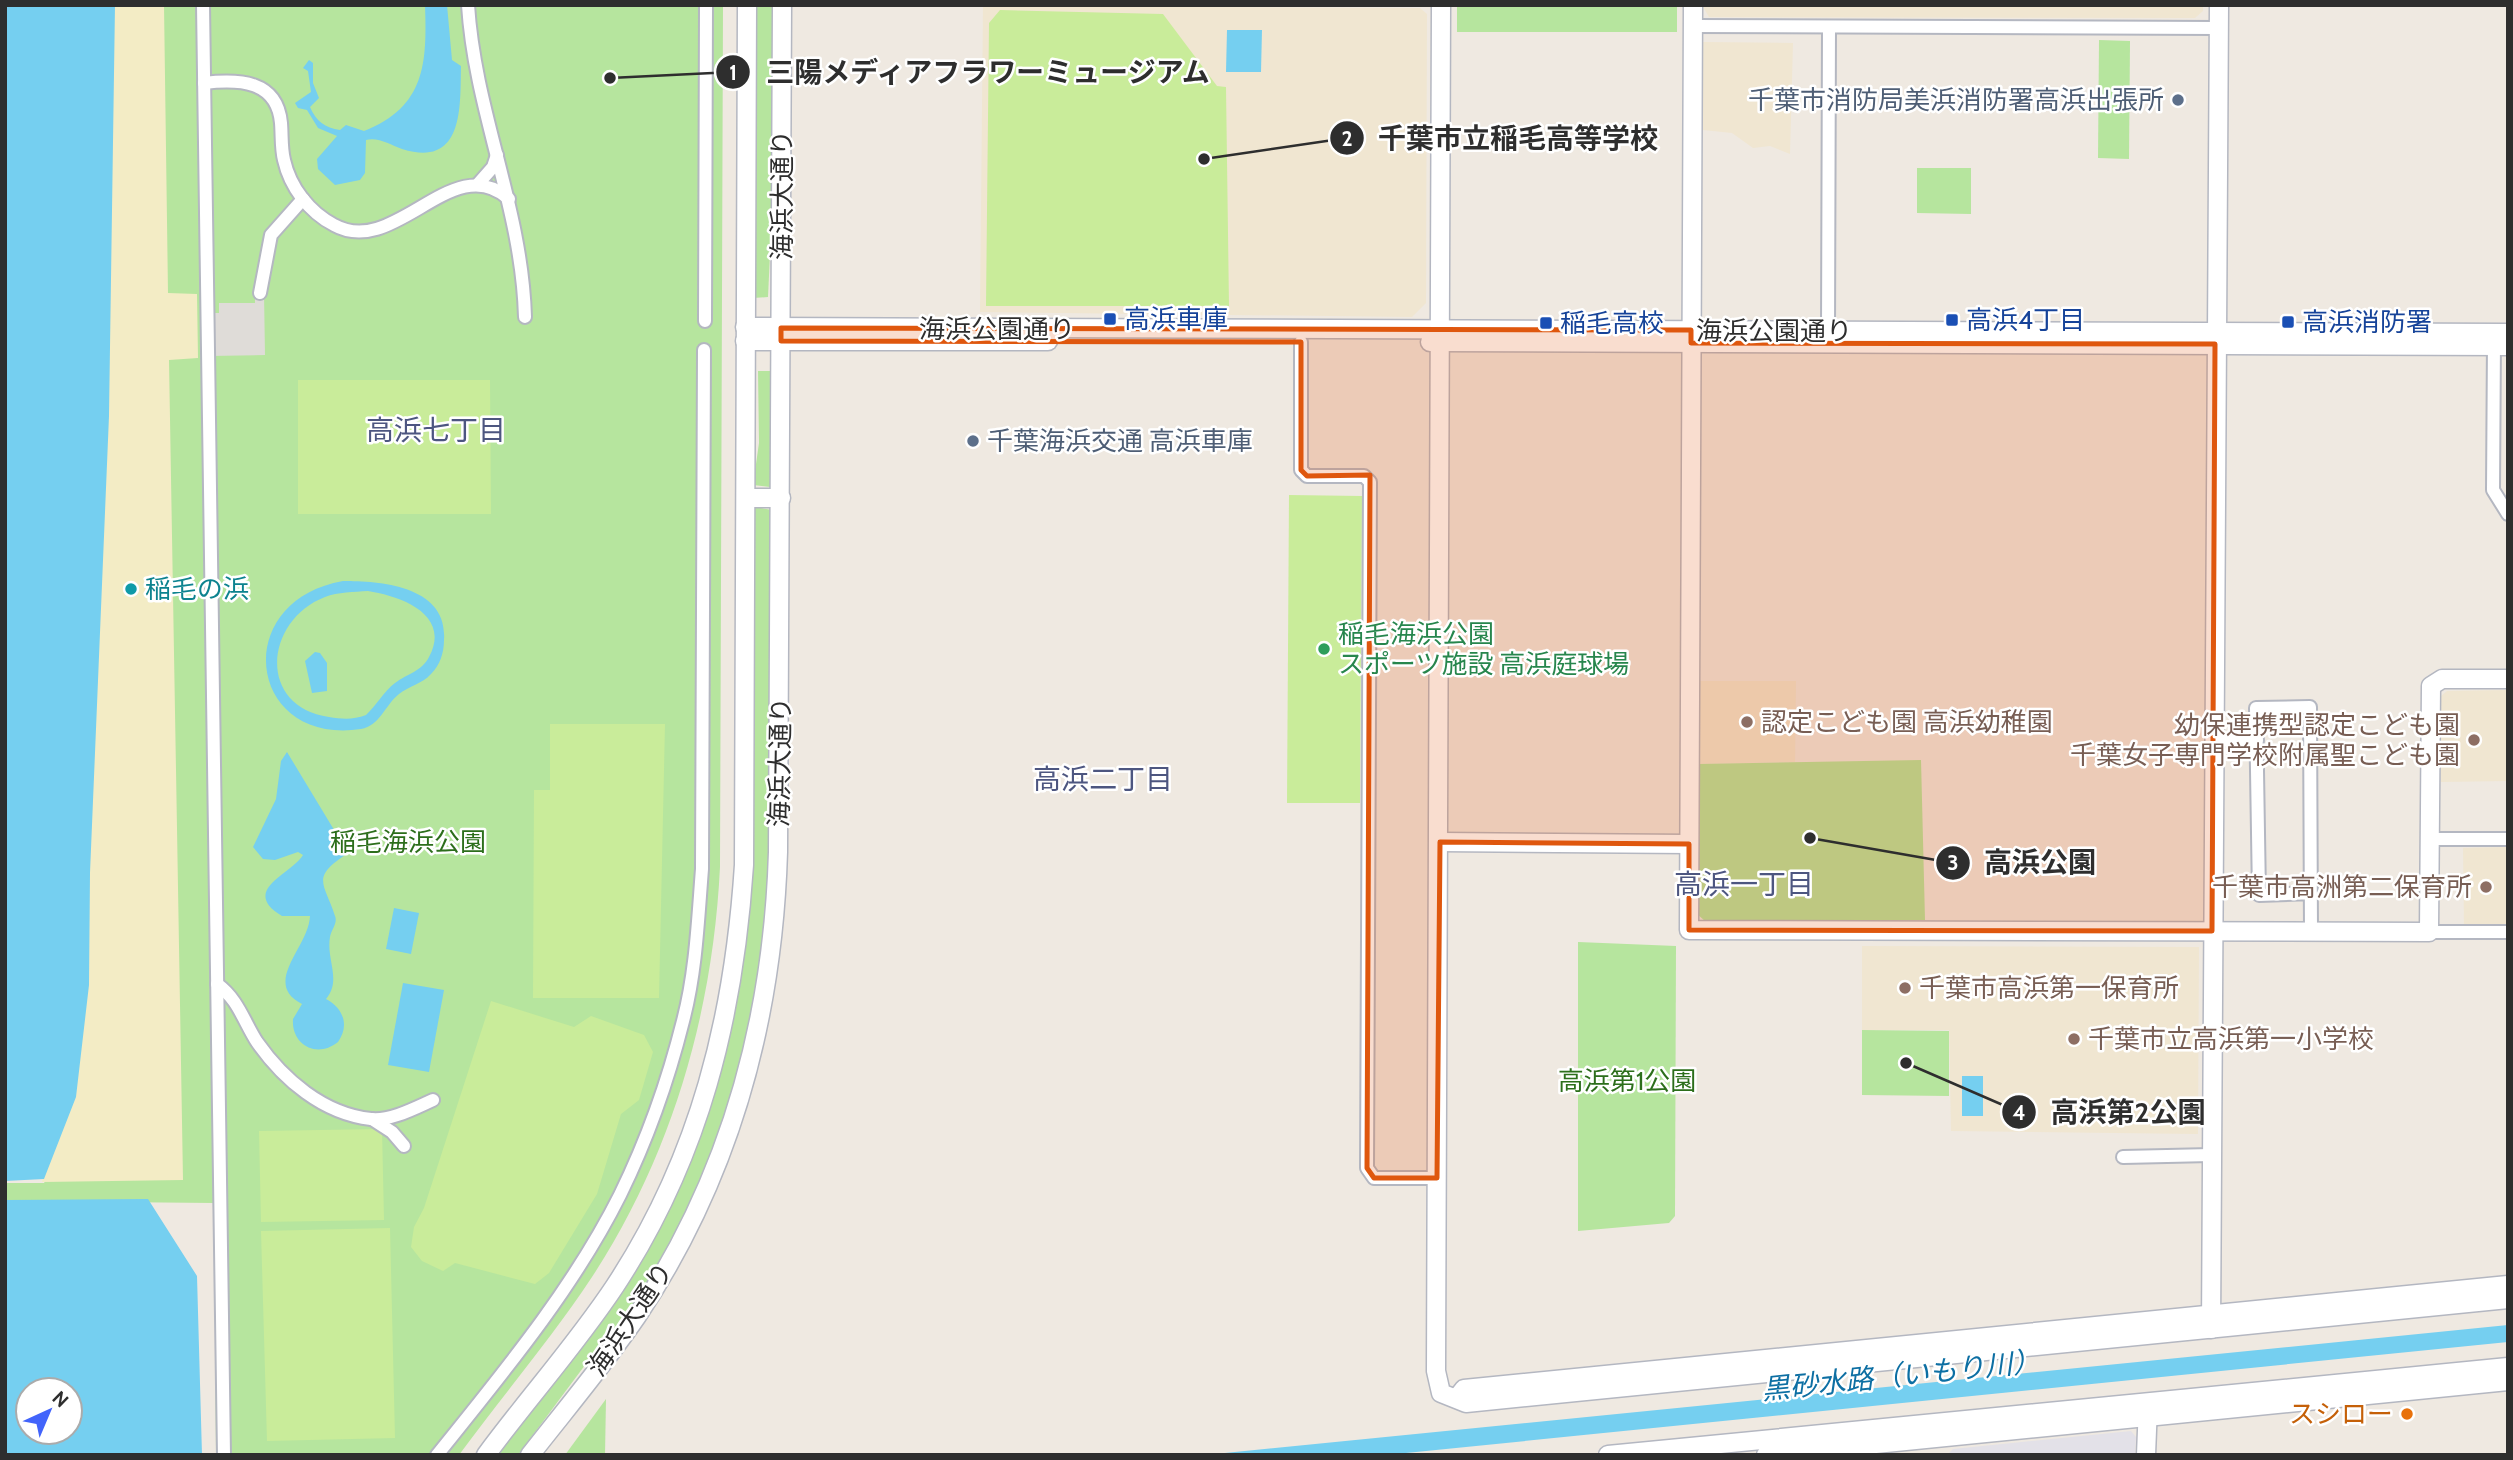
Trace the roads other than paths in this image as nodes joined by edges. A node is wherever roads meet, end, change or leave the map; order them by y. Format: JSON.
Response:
{"nodes":[{"id":1,"x":203,"y":5,"type":"edge"},
{"id":2,"x":468,"y":5,"type":"edge"},
{"id":3,"x":706,"y":5,"type":"edge"},
{"id":4,"x":747,"y":5,"type":"edge"},
{"id":5,"x":782,"y":5,"type":"edge"},
{"id":6,"x":1441,"y":5,"type":"edge"},
{"id":7,"x":1693,"y":5,"type":"edge"},
{"id":8,"x":2219,"y":5,"type":"edge"},
{"id":9,"x":1693,"y":26,"type":"junction"},
{"id":10,"x":1829,"y":27,"type":"junction"},
{"id":11,"x":2218,"y":28,"type":"junction"},
{"id":12,"x":204,"y":83,"type":"junction"},
{"id":13,"x":497,"y":154,"type":"junction"},
{"id":14,"x":478,"y":184,"type":"junction"},
{"id":15,"x":303,"y":199,"type":"junction"},
{"id":16,"x":509,"y":200,"type":"junction"},
{"id":17,"x":260,"y":293,"type":"dead end"},
{"id":18,"x":525,"y":317,"type":"dead end"},
{"id":19,"x":705,"y":321,"type":"dead end"},
{"id":20,"x":1828,"y":331,"type":"junction"},
{"id":21,"x":746,"y":334,"type":"junction"},
{"id":22,"x":781,"y":334,"type":"junction"},
{"id":23,"x":1440,"y":336,"type":"junction"},
{"id":24,"x":1690,"y":337,"type":"junction"},
{"id":25,"x":2215,"y":338,"type":"junction"},
{"id":26,"x":2501,"y":339,"type":"edge"},
{"id":27,"x":1301,"y":342,"type":"junction"},
{"id":28,"x":705,"y":350,"type":"dead end"},
{"id":29,"x":746,"y":498,"type":"junction"},
{"id":30,"x":781,"y":498,"type":"junction"},
{"id":31,"x":2508,"y":514,"type":"edge"},
{"id":32,"x":2508,"y":679,"type":"edge"},
{"id":33,"x":2212,"y":740,"type":"junction"},
{"id":34,"x":2257,"y":740,"type":"junction"},
{"id":35,"x":2429,"y":839,"type":"junction"},
{"id":36,"x":2508,"y":839,"type":"edge"},
{"id":37,"x":1440,"y":842,"type":"junction"},
{"id":38,"x":1689,"y":844,"type":"junction"},
{"id":39,"x":2311,"y":893,"type":"junction"},
{"id":40,"x":2212,"y":931,"type":"junction"},
{"id":41,"x":2311,"y":932,"type":"junction"},
{"id":42,"x":2429,"y":932,"type":"junction"},
{"id":43,"x":2508,"y":932,"type":"edge"},
{"id":44,"x":217,"y":984,"type":"junction"},
{"id":45,"x":433,"y":1100,"type":"dead end"},
{"id":46,"x":372,"y":1119,"type":"junction"},
{"id":47,"x":404,"y":1146,"type":"dead end"},
{"id":48,"x":2211,"y":1155,"type":"junction"},
{"id":49,"x":2123,"y":1157,"type":"dead end"},
{"id":50,"x":1437,"y":1178,"type":"junction"},
{"id":51,"x":2508,"y":1285,"type":"edge"},
{"id":52,"x":2508,"y":1299,"type":"edge"},
{"id":53,"x":2211,"y":1322,"type":"junction"},
{"id":54,"x":2508,"y":1367,"type":"edge"},
{"id":55,"x":2508,"y":1381,"type":"edge"},
{"id":56,"x":538,"y":1390,"type":"junction"},
{"id":57,"x":2148,"y":1409,"type":"junction"},
{"id":58,"x":1940,"y":1438,"type":"edge"},
{"id":59,"x":1721,"y":1449,"type":"edge"},
{"id":60,"x":224,"y":1455,"type":"edge"},
{"id":61,"x":437,"y":1455,"type":"edge"},
{"id":62,"x":486,"y":1455,"type":"edge"},
{"id":63,"x":494,"y":1455,"type":"edge"},
{"id":64,"x":530,"y":1455,"type":"edge"},
{"id":65,"x":1608,"y":1455,"type":"edge"},
{"id":66,"x":1766,"y":1455,"type":"edge"},
{"id":67,"x":2146,"y":1455,"type":"edge"}],
"edges":[{"from":1,"to":12,"type":"street"},
{"from":2,"to":13,"type":"street"},
{"from":3,"to":19,"type":"street"},
{"from":4,"to":21,"type":"street","name":"海浜大通り"},
{"from":5,"to":22,"type":"street","name":"海浜大通り"},
{"from":6,"to":23,"type":"street"},
{"from":7,"to":9,"type":"street"},
{"from":8,"to":11,"type":"street"},
{"from":9,"to":10,"type":"street"},
{"from":9,"to":24,"type":"street"},
{"from":10,"to":11,"type":"street"},
{"from":10,"to":20,"type":"street"},
{"from":11,"to":25,"type":"street"},
{"from":12,"to":15,"type":"street"},
{"from":12,"to":44,"type":"street"},
{"from":13,"to":14,"type":"street"},
{"from":13,"to":16,"type":"street"},
{"from":14,"to":15,"type":"street"},
{"from":14,"to":16,"type":"street"},
{"from":15,"to":17,"type":"street"},
{"from":16,"to":18,"type":"street"},
{"from":20,"to":24,"type":"street","name":"海浜公園通り"},
{"from":20,"to":25,"type":"street","name":"海浜公園通り"},
{"from":21,"to":22,"type":"street","name":"海浜公園通り"},
{"from":21,"to":29,"type":"street","name":"海浜大通り"},
{"from":22,"to":23,"type":"street","name":"海浜公園通り"},
{"from":22,"to":27,"type":"street","name":"海浜公園通り"},
{"from":22,"to":30,"type":"street","name":"海浜大通り"},
{"from":23,"to":24,"type":"street","name":"海浜公園通り"},
{"from":23,"to":27,"type":"street","name":"海浜公園通り"},
{"from":23,"to":37,"type":"street"},
{"from":24,"to":25,"type":"street","name":"海浜公園通り"},
{"from":24,"to":38,"type":"street"},
{"from":25,"to":26,"type":"street","name":"海浜公園通り"},
{"from":25,"to":33,"type":"street"},
{"from":26,"to":31,"type":"street"},
{"from":27,"to":50,"type":"street"},
{"from":28,"to":61,"type":"street"},
{"from":29,"to":30,"type":"street"},
{"from":29,"to":56,"type":"street","name":"海浜大通り"},
{"from":30,"to":64,"type":"street","name":"海浜大通り"},
{"from":32,"to":35,"type":"street"},
{"from":33,"to":34,"type":"street"},
{"from":33,"to":40,"type":"street"},
{"from":34,"to":39,"type":"street"},
{"from":34,"to":39,"type":"street"},
{"from":35,"to":36,"type":"street"},
{"from":35,"to":42,"type":"street"},
{"from":37,"to":38,"type":"street"},
{"from":37,"to":50,"type":"street"},
{"from":38,"to":40,"type":"street"},
{"from":39,"to":41,"type":"street"},
{"from":40,"to":41,"type":"street"},
{"from":40,"to":48,"type":"street"},
{"from":41,"to":42,"type":"street"},
{"from":42,"to":43,"type":"street"},
{"from":44,"to":46,"type":"street"},
{"from":44,"to":60,"type":"street"},
{"from":45,"to":46,"type":"street"},
{"from":46,"to":47,"type":"street"},
{"from":48,"to":49,"type":"street"},
{"from":48,"to":53,"type":"street"},
{"from":50,"to":53,"type":"street"},
{"from":51,"to":53,"type":"street"},
{"from":52,"to":53,"type":"street"},
{"from":54,"to":57,"type":"street"},
{"from":55,"to":57,"type":"street"},
{"from":56,"to":62,"type":"street"},
{"from":56,"to":63,"type":"street"},
{"from":57,"to":58,"type":"street"},
{"from":57,"to":67,"type":"street"},
{"from":58,"to":59,"type":"street"},
{"from":58,"to":66,"type":"street"},
{"from":59,"to":65,"type":"street"}]}
